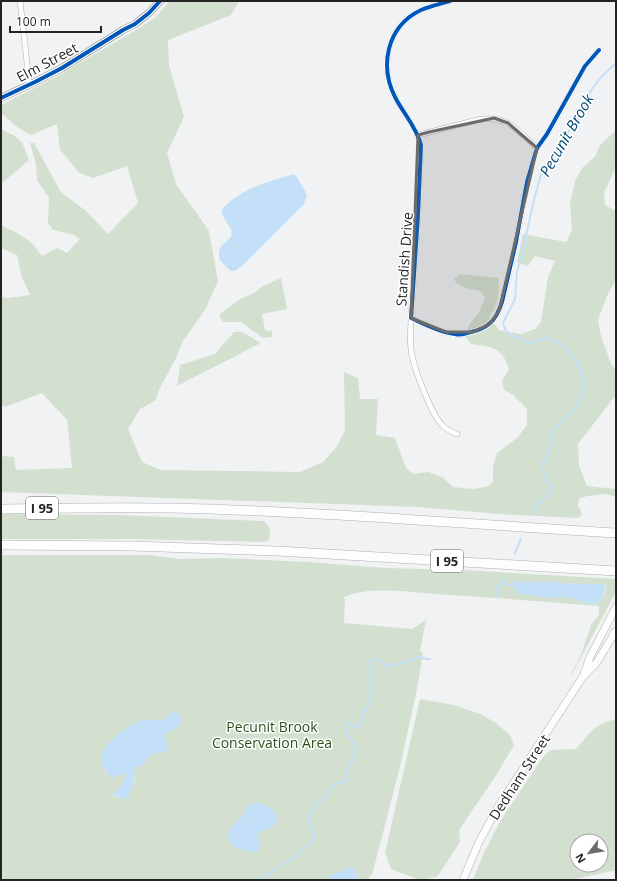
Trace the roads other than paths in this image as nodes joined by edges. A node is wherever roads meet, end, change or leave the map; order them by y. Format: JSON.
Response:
{"nodes":[{"id":1,"x":20,"y":1,"type":"edge"},
{"id":2,"x":160,"y":1,"type":"edge"},
{"id":3,"x":450,"y":1,"type":"edge"},
{"id":4,"x":599,"y":50,"type":"dead end"},
{"id":5,"x":29,"y":85,"type":"junction"},
{"id":6,"x":1,"y":98,"type":"edge"},
{"id":7,"x":418,"y":135,"type":"junction"},
{"id":8,"x":537,"y":148,"type":"junction"},
{"id":9,"x":411,"y":318,"type":"junction"},
{"id":10,"x":457,"y":434,"type":"dead end"},
{"id":11,"x":1,"y":509,"type":"edge"},
{"id":12,"x":616,"y":533,"type":"edge"},
{"id":13,"x":1,"y":546,"type":"edge"},
{"id":14,"x":616,"y":571,"type":"edge"},
{"id":15,"x":616,"y":607,"type":"edge"},
{"id":16,"x":615,"y":632,"type":"edge"},
{"id":17,"x":582,"y":678,"type":"junction"},
{"id":18,"x":463,"y":880,"type":"edge"}],
"edges":[{"from":1,"to":5,"type":"street"},
{"from":2,"to":5,"type":"street","name":"Elm Street"},
{"from":3,"to":7,"type":"street","name":"Standish Drive"},
{"from":4,"to":8,"type":"street","name":"Standish Drive"},
{"from":5,"to":6,"type":"street","name":"Elm Street"},
{"from":7,"to":8,"type":"street"},
{"from":7,"to":9,"type":"street","name":"Standish Drive"},
{"from":8,"to":9,"type":"street","name":"Standish Drive"},
{"from":9,"to":10,"type":"street"},
{"from":11,"to":12,"type":"highway","number":"I 95"},
{"from":13,"to":14,"type":"highway","number":"I 95"},
{"from":15,"to":17,"type":"main road","name":"Dedham Street"},
{"from":16,"to":17,"type":"main road","name":"Dedham Street"},
{"from":17,"to":18,"type":"main road","name":"Dedham Street"}]}
